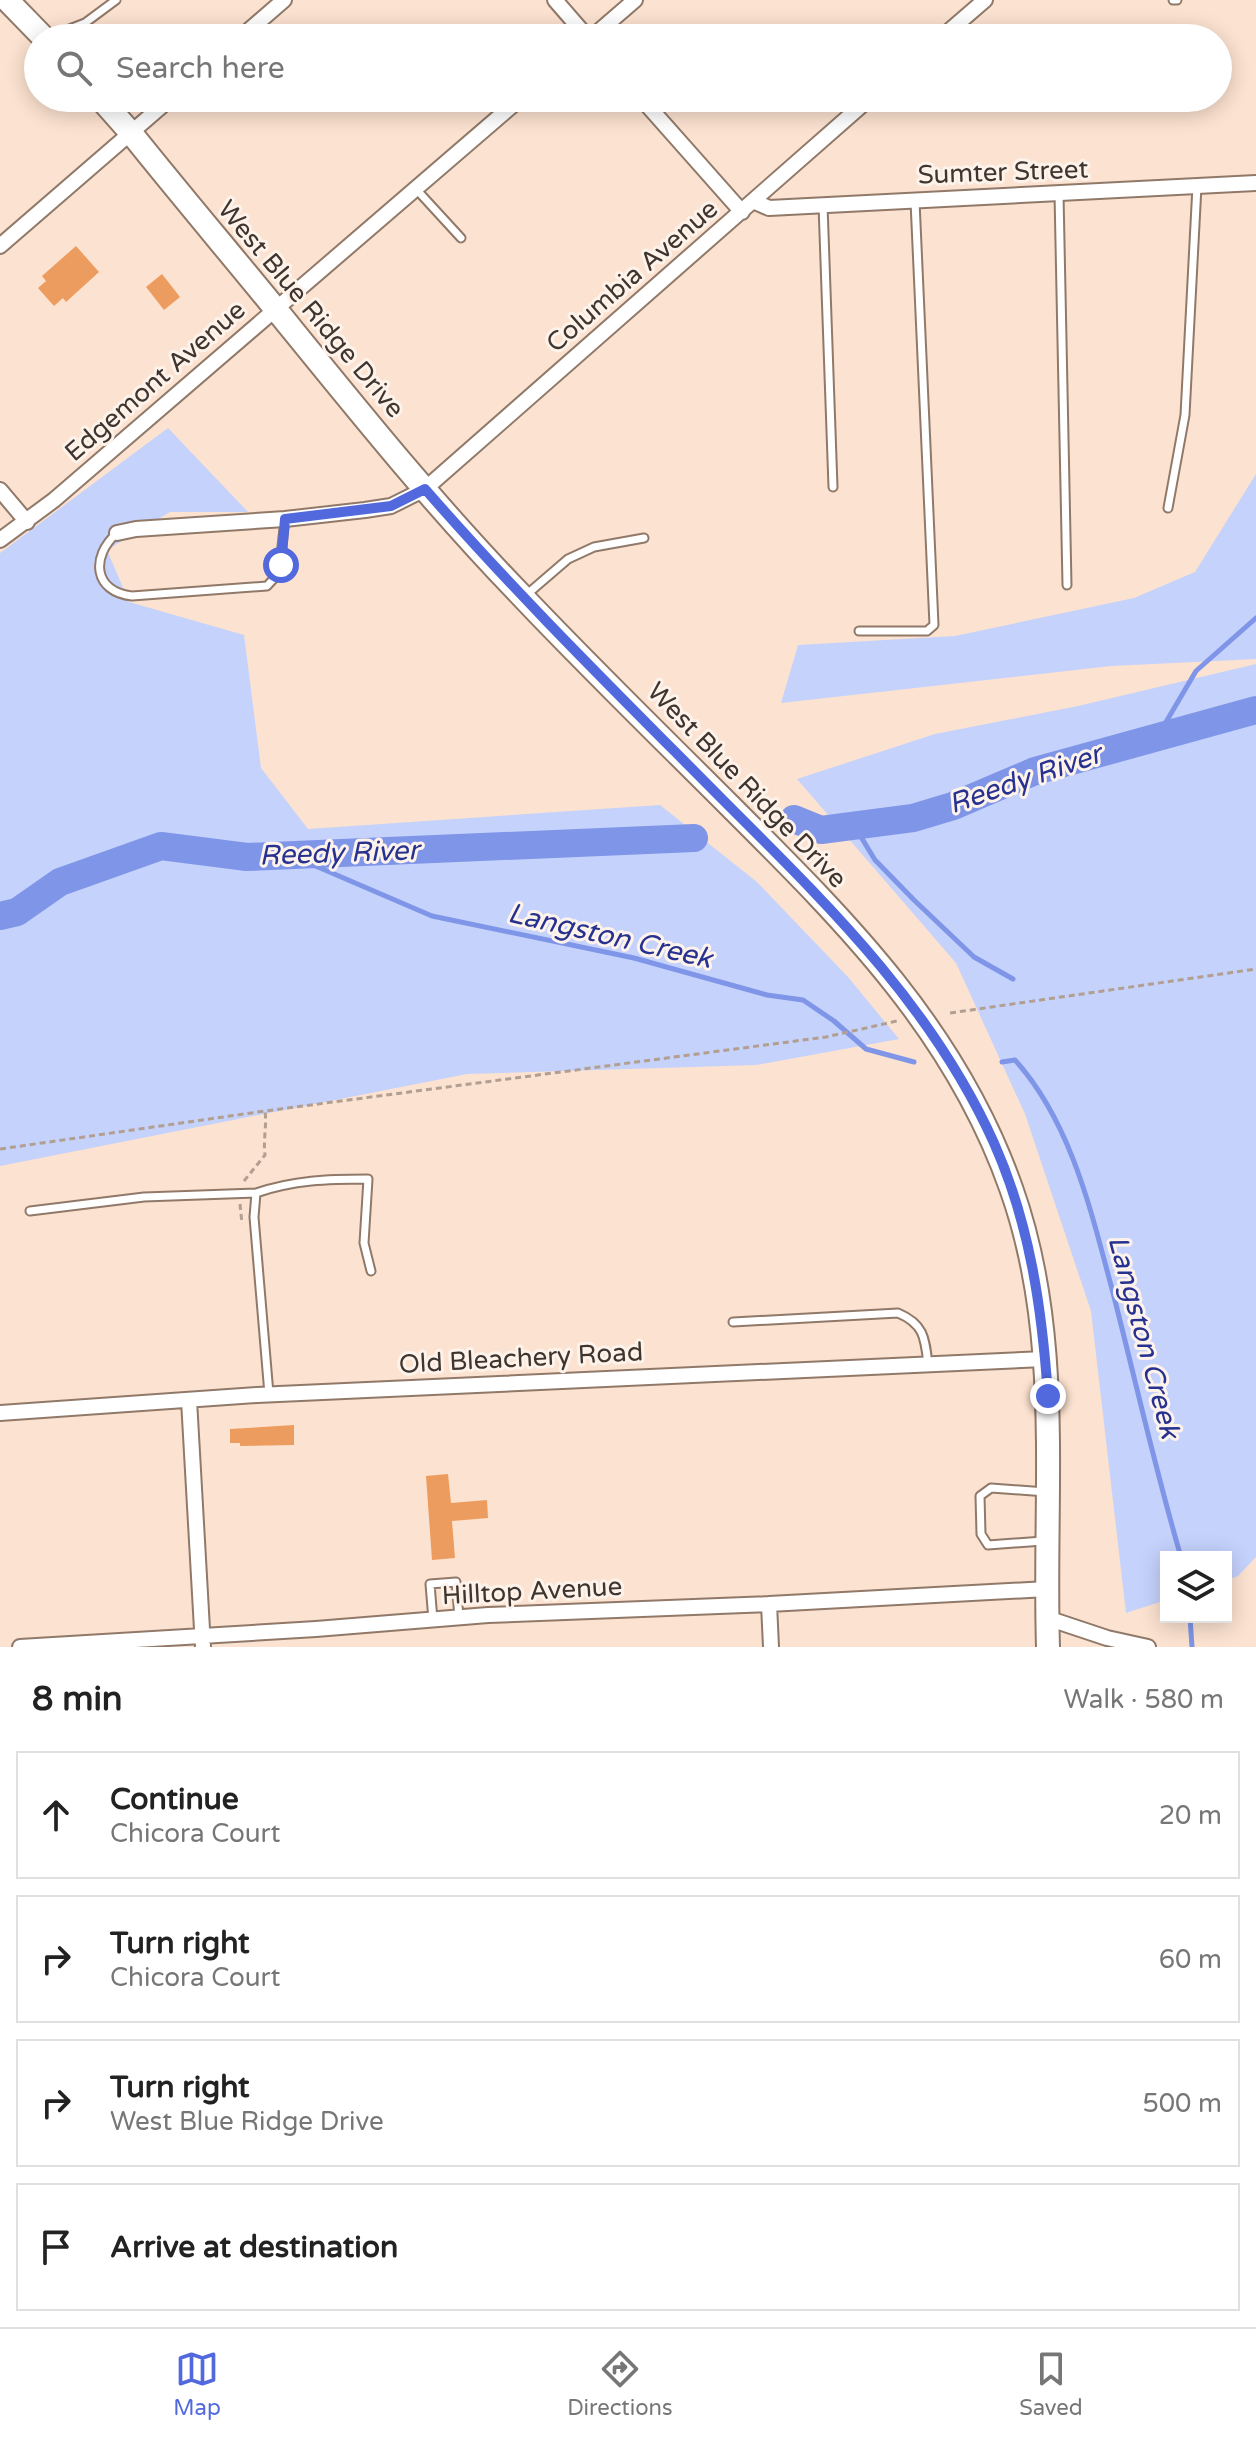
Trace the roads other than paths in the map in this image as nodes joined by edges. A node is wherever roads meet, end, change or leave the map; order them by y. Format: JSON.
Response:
{"nodes":[{"id":1,"x":7,"y":0,"type":"edge"},
{"id":2,"x":116,"y":0,"type":"edge"},
{"id":3,"x":284,"y":0,"type":"edge"},
{"id":4,"x":555,"y":0,"type":"edge"},
{"id":5,"x":635,"y":0,"type":"edge"},
{"id":6,"x":985,"y":0,"type":"edge"},
{"id":7,"x":31,"y":24,"type":"edge"},
{"id":8,"x":82,"y":24,"type":"edge"},
{"id":9,"x":256,"y":24,"type":"edge"},
{"id":10,"x":577,"y":24,"type":"edge"},
{"id":11,"x":607,"y":24,"type":"edge"},
{"id":12,"x":957,"y":24,"type":"edge"},
{"id":13,"x":112,"y":112,"type":"edge"},
{"id":14,"x":155,"y":112,"type":"edge"},
{"id":15,"x":505,"y":112,"type":"edge"},
{"id":16,"x":655,"y":112,"type":"edge"},
{"id":17,"x":854,"y":112,"type":"edge"},
{"id":18,"x":131,"y":133,"type":"junction"},
{"id":19,"x":1256,"y":183,"type":"edge"},
{"id":20,"x":1197,"y":186,"type":"junction"},
{"id":21,"x":416,"y":189,"type":"junction"},
{"id":22,"x":1059,"y":194,"type":"junction"},
{"id":23,"x":915,"y":199,"type":"junction"},
{"id":24,"x":823,"y":205,"type":"junction"},
{"id":25,"x":747,"y":206,"type":"junction"},
{"id":26,"x":461,"y":238,"type":"dead end"},
{"id":27,"x":0,"y":246,"type":"edge"},
{"id":28,"x":275,"y":309,"type":"junction"},
{"id":29,"x":833,"y":487,"type":"dead end"},
{"id":30,"x":425,"y":489,"type":"junction"},
{"id":31,"x":0,"y":490,"type":"edge"},
{"id":32,"x":1168,"y":508,"type":"dead end"},
{"id":33,"x":285,"y":519,"type":"junction"},
{"id":34,"x":27,"y":522,"type":"junction"},
{"id":35,"x":117,"y":533,"type":"joint"},
{"id":36,"x":644,"y":538,"type":"dead end"},
{"id":37,"x":0,"y":540,"type":"edge"},
{"id":38,"x":1067,"y":585,"type":"dead end"},
{"id":39,"x":523,"y":598,"type":"junction"},
{"id":40,"x":859,"y":631,"type":"dead end"},
{"id":41,"x":256,"y":1193,"type":"junction"},
{"id":42,"x":30,"y":1211,"type":"dead end"},
{"id":43,"x":371,"y":1271,"type":"dead end"},
{"id":44,"x":733,"y":1322,"type":"dead end"},
{"id":45,"x":1045,"y":1359,"type":"junction"},
{"id":46,"x":928,"y":1366,"type":"junction"},
{"id":47,"x":269,"y":1394,"type":"junction"},
{"id":48,"x":189,"y":1400,"type":"junction"},
{"id":49,"x":0,"y":1413,"type":"edge"},
{"id":50,"x":1048,"y":1492,"type":"junction"},
{"id":51,"x":1048,"y":1541,"type":"junction"},
{"id":52,"x":1047,"y":1589,"type":"junction"},
{"id":53,"x":769,"y":1604,"type":"junction"},
{"id":54,"x":459,"y":1617,"type":"junction"},
{"id":55,"x":1047,"y":1618,"type":"junction"},
{"id":56,"x":433,"y":1620,"type":"junction"},
{"id":57,"x":202,"y":1642,"type":"edge"},
{"id":58,"x":20,"y":1647,"type":"edge"},
{"id":59,"x":771,"y":1647,"type":"edge"},
{"id":60,"x":1048,"y":1647,"type":"edge"},
{"id":61,"x":1148,"y":1647,"type":"edge"}],
"edges":[{"from":1,"to":7,"type":"main road"},
{"from":2,"to":8,"type":"lane"},
{"from":3,"to":9,"type":"street"},
{"from":4,"to":10,"type":"street"},
{"from":5,"to":11,"type":"street"},
{"from":6,"to":12,"type":"street"},
{"from":13,"to":18,"type":"main road","name":"West Blue Ridge Drive"},
{"from":14,"to":18,"type":"street"},
{"from":15,"to":21,"type":"street","name":"Edgemont Avenue"},
{"from":16,"to":25,"type":"street"},
{"from":17,"to":25,"type":"street","name":"Columbia Avenue"},
{"from":18,"to":27,"type":"street"},
{"from":18,"to":28,"type":"main road","name":"West Blue Ridge Drive"},
{"from":19,"to":20,"type":"street","name":"Sumter Street"},
{"from":20,"to":22,"type":"street","name":"Sumter Street"},
{"from":20,"to":32,"type":"lane"},
{"from":21,"to":26,"type":"lane"},
{"from":21,"to":28,"type":"street","name":"Edgemont Avenue"},
{"from":22,"to":23,"type":"street","name":"Sumter Street"},
{"from":22,"to":38,"type":"lane"},
{"from":23,"to":24,"type":"street","name":"Sumter Street"},
{"from":23,"to":40,"type":"lane"},
{"from":24,"to":25,"type":"street","name":"Sumter Street"},
{"from":24,"to":29,"type":"lane"},
{"from":25,"to":30,"type":"street","name":"Columbia Avenue"},
{"from":28,"to":30,"type":"main road","name":"West Blue Ridge Drive"},
{"from":28,"to":34,"type":"street","name":"Edgemont Avenue"},
{"from":30,"to":33,"type":"street","name":"Columbia Avenue"},
{"from":30,"to":39,"type":"main road","name":"West Blue Ridge Drive"},
{"from":31,"to":34,"type":"street"},
{"from":33,"to":35,"type":"street","name":"Columbia Avenue"},
{"from":33,"to":35,"type":"lane"},
{"from":34,"to":37,"type":"street","name":"Edgemont Avenue"},
{"from":36,"to":39,"type":"lane"},
{"from":39,"to":45,"type":"main road","name":"West Blue Ridge Drive"},
{"from":41,"to":42,"type":"lane"},
{"from":41,"to":43,"type":"lane"},
{"from":41,"to":47,"type":"lane"},
{"from":44,"to":46,"type":"lane"},
{"from":45,"to":46,"type":"street","name":"Old Bleachery Road"},
{"from":45,"to":50,"type":"main road","name":"West Blue Ridge Drive"},
{"from":46,"to":47,"type":"street","name":"Old Bleachery Road"},
{"from":47,"to":48,"type":"street","name":"Old Bleachery Road"},
{"from":48,"to":49,"type":"street","name":"Old Bleachery Road"},
{"from":48,"to":57,"type":"street"},
{"from":50,"to":51,"type":"main road","name":"West Blue Ridge Drive"},
{"from":50,"to":51,"type":"lane"},
{"from":51,"to":52,"type":"main road","name":"West Blue Ridge Drive"},
{"from":52,"to":53,"type":"street","name":"Hilltop Avenue"},
{"from":52,"to":55,"type":"main road","name":"West Blue Ridge Drive"},
{"from":53,"to":54,"type":"street","name":"Hilltop Avenue"},
{"from":53,"to":59,"type":"street"},
{"from":54,"to":56,"type":"street","name":"Hilltop Avenue"},
{"from":54,"to":56,"type":"lane"},
{"from":55,"to":60,"type":"main road","name":"West Blue Ridge Drive"},
{"from":55,"to":61,"type":"street"},
{"from":56,"to":57,"type":"street","name":"Hilltop Avenue"},
{"from":57,"to":58,"type":"street","name":"Hilltop Avenue"}]}
